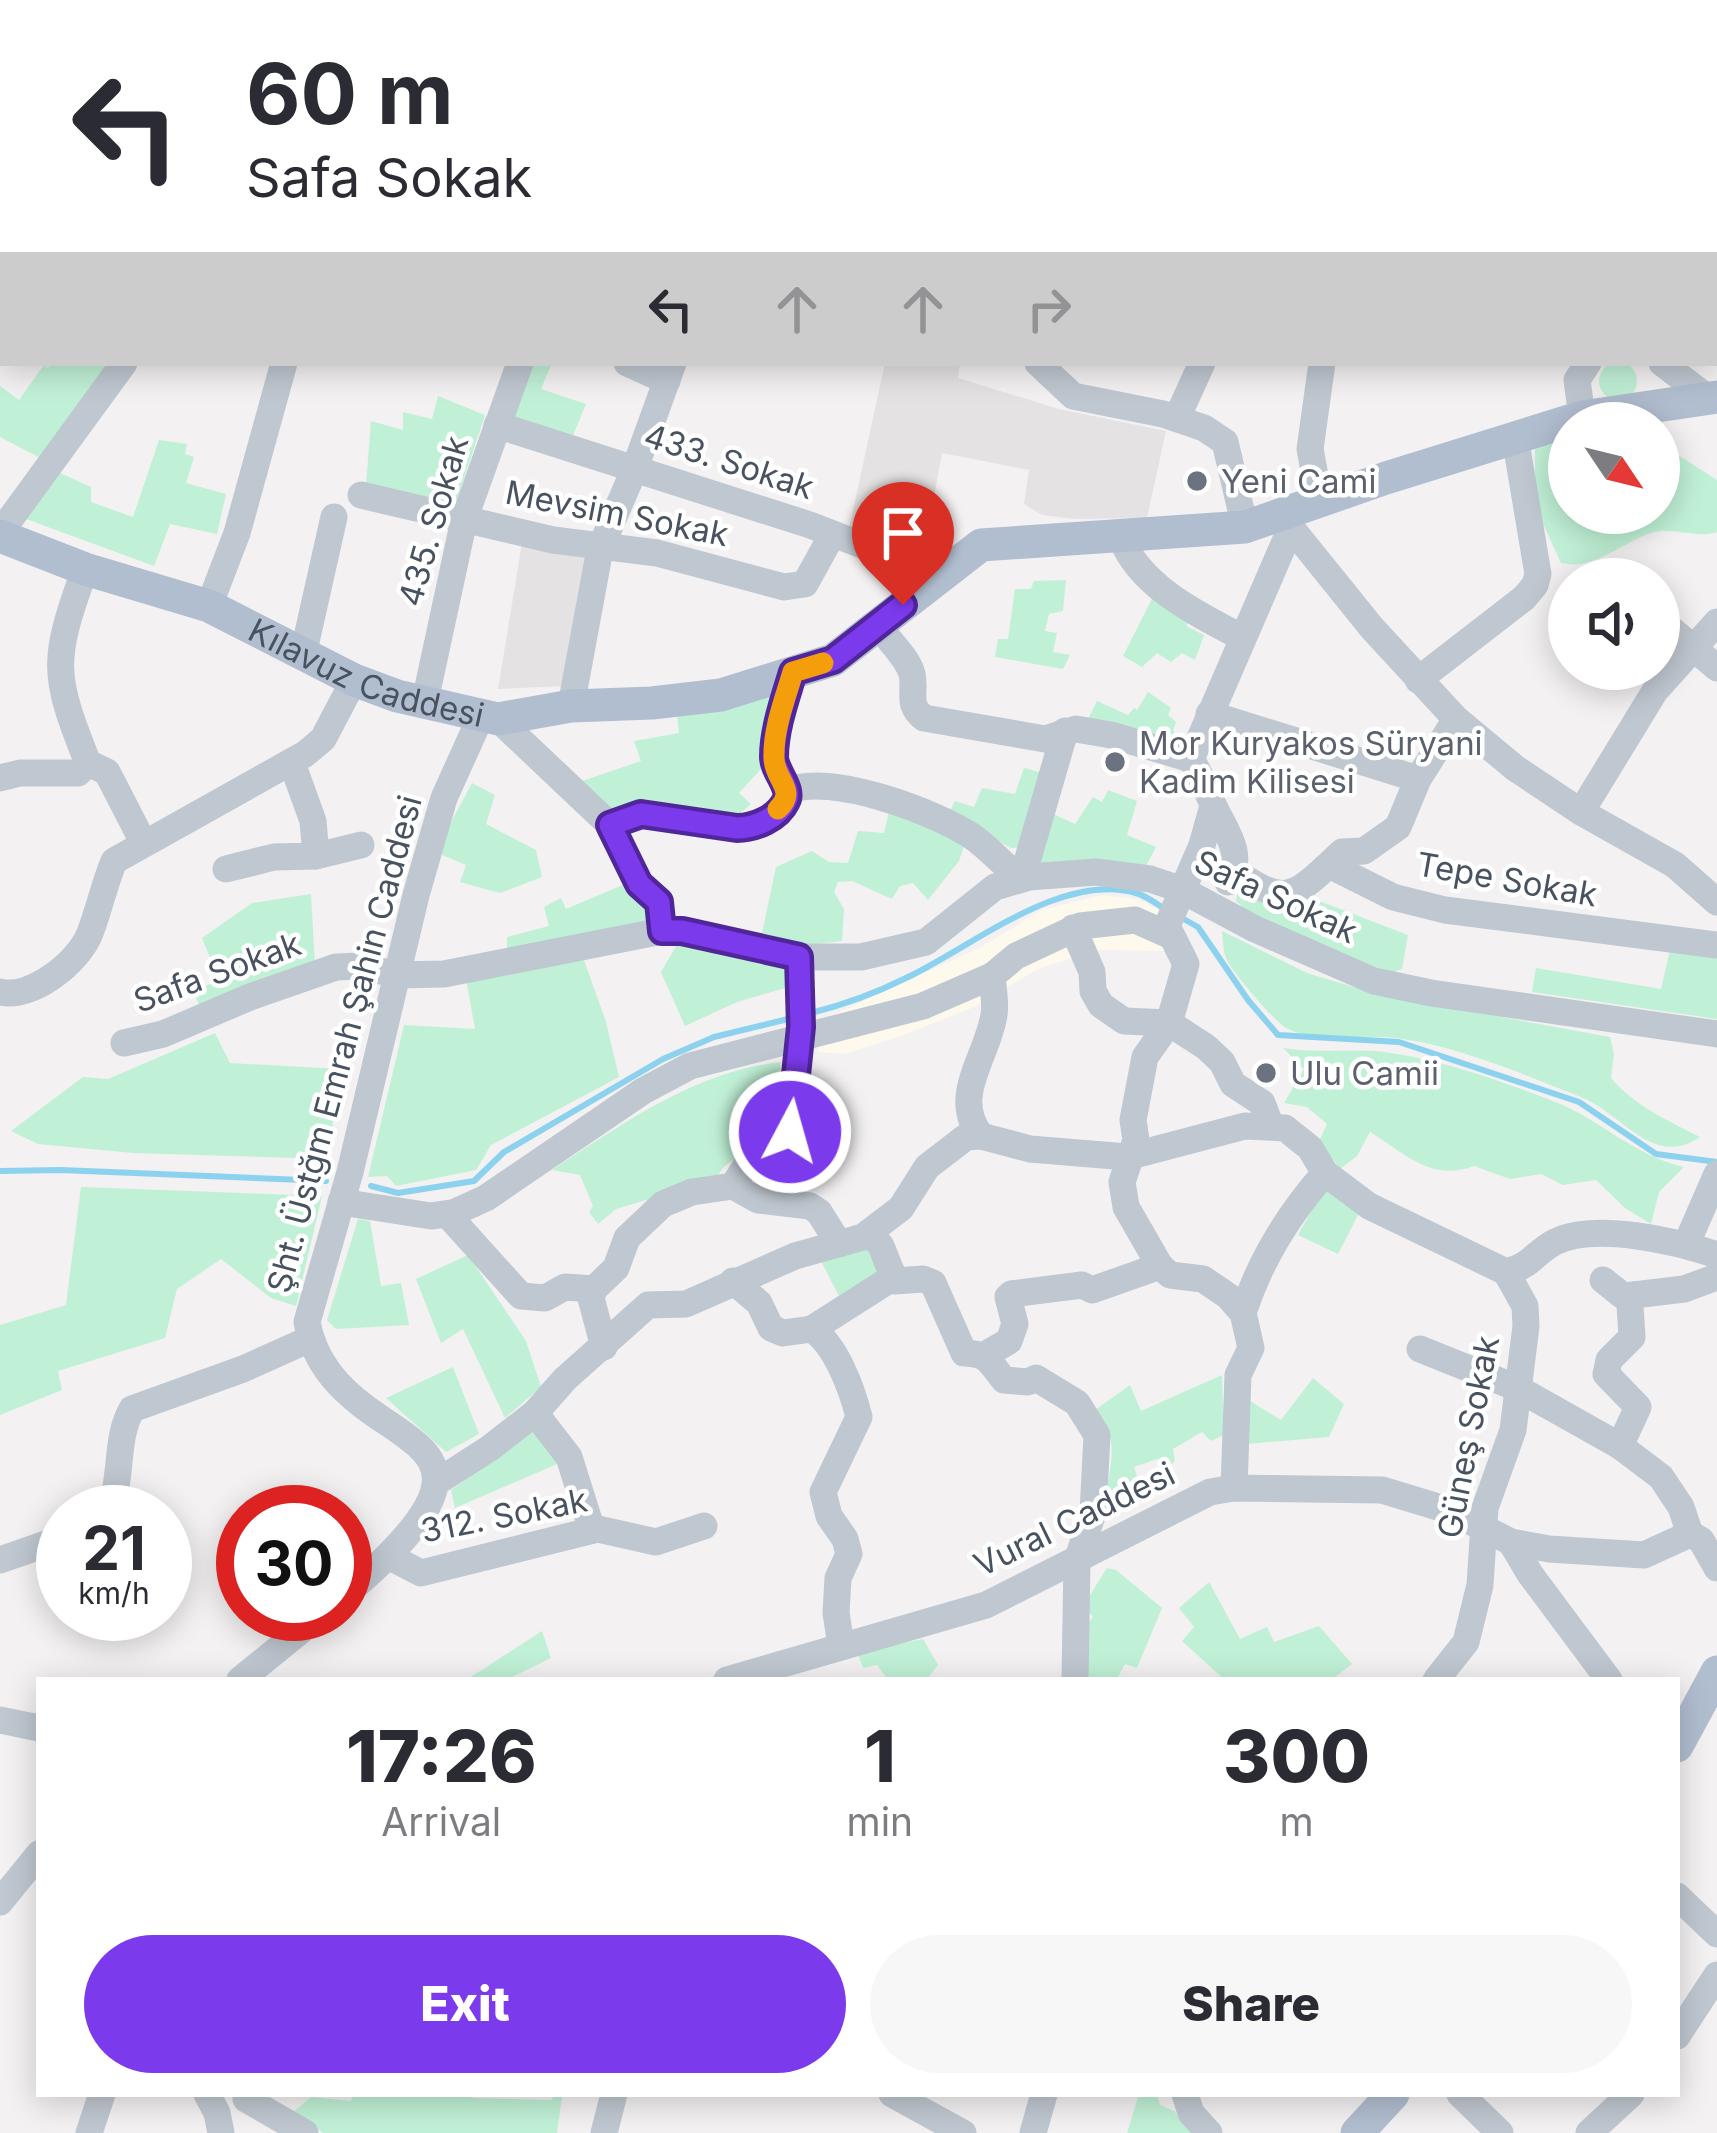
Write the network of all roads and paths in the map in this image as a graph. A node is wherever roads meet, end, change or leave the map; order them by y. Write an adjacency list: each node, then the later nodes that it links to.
1 (122, 366): 24 (street)
2 (283, 366): 30 (street)
3 (519, 366): 14 (street, 435. Sokak)
4 (1041, 366): 13 (street)
5 (1201, 366): 13 (street)
6 (1322, 366): 19 (street)
7 (1586, 366): 11 (street)
8 (1666, 366): 10 (street)
9 (670, 372): 17 (street)
10 (1712, 397): 12 (main road, Kılavuz Caddesi)
11 (1580, 402)
12 (1680, 402)
13 (1177, 418): 23 (street)
14 (497, 424): 17 (street, 433. Sokak); 21 (street, 435. Sokak)
15 (1548, 427): 16 (main road, Kılavuz Caddesi)
16 (1515, 437): 19 (main road, Kılavuz Caddesi); 40 (street)
17 (635, 468): 25 (street, 433. Sokak); 27 (street)
18 (361, 495): 21 (street, Mevsim Sokak)
19 (1320, 503): 22 (main road, Kılavuz Caddesi)
20 (334, 517): 36 (street)
21 (464, 520): 27 (street, Mevsim Sokak); 41 (street, 435. Sokak)
22 (1285, 522): 23 (main road, Kılavuz Caddesi); 33 (street); 40 (street)
23 (1245, 527): 26 (main road, Kılavuz Caddesi)
24 (0, 535): 28 (main road, Kılavuz Caddesi)
25 (832, 535): 27 (street, Mevsim Sokak); 29 (street, 433. Sokak)
26 (1120, 537): 29 (main road, Kılavuz Caddesi); 33 (street)
27 (600, 549): 42 (street)
28 (85, 569): 30 (main road, Kılavuz Caddesi); 48 (street)
29 (928, 585): 32 (main road, Kılavuz Caddesi)
30 (209, 606): 36 (main road, Kılavuz Caddesi)
31 (1717, 622): 35 (street)
32 (878, 626): 38 (main road, Kılavuz Caddesi); 46 (street)
33 (1241, 637): 43 (street)
34 (1680, 638): 35 (street)
35 (1690, 647): 37 (street); 54 (street)
36 (303, 655): 39 (main road, Kılavuz Caddesi)
37 (1717, 668)
38 (793, 672): 42 (main road, Kılavuz Caddesi); 52 (street)
39 (354, 680): 41 (main road, Kılavuz Caddesi); 49 (street)
40 (1418, 680): 45 (street)
41 (424, 701): 44 (main road, Kılavuz Caddesi)
42 (571, 706): 44 (main road, Kılavuz Caddesi)
43 (1209, 714): 47 (street); 51 (street)
44 (490, 718): 55 (street); 70 (street, Şht. Üstğm Emrah Şahin Caddesi)
45 (1456, 719): 51 (street); 54 (street)
46 (1065, 731): 47 (street); 62 (street)
47 (1191, 759): 53 (street)
48 (88, 763): 50 (street); 56 (street)
49 (292, 763): 56 (street); 58 (street)
50 (0, 778)
51 (1418, 779): 59 (street)
52 (788, 791): 55 (street); 62 (street)
53 (1214, 806): 61 (street); 65 (street)
54 (1581, 812): 63 (street)
55 (610, 825): 67 (street)
56 (143, 842): 72 (street)
57 (361, 845): 58 (street)
58 (316, 856): 60 (street)
59 (1326, 867): 61 (street); 68 (street, Tepe Sokak)
60 (226, 869)
61 (1234, 871): 64 (street)
62 (1022, 879): 65 (street, Safa Sokak); 69 (street, Safa Sokak)
63 (1714, 893)
64 (1214, 906): 65 (street, Safa Sokak); 75 (street, Safa Sokak)
65 (1173, 913): 66 (street); 74 (street)
66 (1073, 928): 71 (street); 74 (street)
67 (662, 931): 69 (street, Safa Sokak); 70 (street, Safa Sokak)
68 (1717, 945)
69 (799, 957): 73 (street)
70 (397, 975): 76 (street, Safa Sokak); 83 (street, Şht. Üstğm Emrah Şahin Caddesi)
71 (992, 976): 73 (street); 78 (street)
72 (0, 992)
73 (800, 1022): 82 (street); 84 (street)
74 (1168, 1023): 77 (street); 79 (street)
75 (1717, 1034)
76 (124, 1043)
77 (1270, 1124): 79 (street); 80 (street)
78 (982, 1136): 79 (street); 85 (street)
79 (1127, 1157): 89 (street)
80 (1325, 1173): 90 (street); 97 (street)
81 (1717, 1175): 87 (street)
82 (733, 1186): 86 (street); 95 (street)
83 (341, 1202): 84 (street); 99 (street, Şht. Üstğm Emrah Şahin Caddesi)
84 (447, 1214): 95 (street)
85 (870, 1232): 86 (street); 92 (street)
86 (839, 1244): 94 (street)
87 (1687, 1245): 88 (street); 90 (street)
88 (1717, 1255)
89 (1160, 1266): 97 (street); 102 (street)
90 (1507, 1272): 103 (street, Güneş Sokak)
91 (1717, 1277): 96 (street)
92 (892, 1278): 98 (street); 102 (street)
93 (1603, 1280): 96 (street)
94 (733, 1281): 98 (street); 100 (street)
95 (593, 1289): 100 (street)
96 (1634, 1295): 105 (street)
97 (1243, 1313): 108 (street)
98 (812, 1329): 121 (street)
99 (310, 1340): 106 (street, Şht. Üstğm Emrah Şahin Caddesi); 107 (street)
100 (604, 1347): 104 (street)
101 (1420, 1349): 103 (street)
102 (983, 1356): 117 (street)
103 (1517, 1388): 105 (street); 110 (street, Güneş Sokak)
104 (535, 1413): 106 (street); 111 (street)
105 (1620, 1446): 112 (street)
106 (437, 1482): 115 (street)
107 (116, 1485)
108 (1234, 1488): 110 (street, Vural Caddesi); 117 (street, Vural Caddesi)
109 (704, 1526): 111 (street, 312. Sokak)
110 (1481, 1527): 113 (street, Vural Caddesi); 127 (street, Güneş Sokak)
111 (592, 1530): 115 (street, 312. Sokak)
112 (1690, 1534): 113 (street, Vural Caddesi); 118 (street)
113 (1511, 1542): 128 (street)
114 (36, 1547): 116 (street)
115 (390, 1557): 119 (street)
116 (0, 1560)
117 (1077, 1561): 121 (street, Vural Caddesi); 126 (street)
118 (1717, 1568)
119 (372, 1572)
120 (288, 1641): 124 (street)
121 (841, 1645): 122 (street, Vural Caddesi)
122 (794, 1671): 125 (street, Vural Caddesi)
123 (1717, 1672): 131 (main road)
124 (244, 1677)
125 (749, 1677)
126 (1075, 1677)
127 (1438, 1677)
128 (1607, 1677)
129 (0, 1720): 130 (street)
130 (36, 1727)
131 (1680, 1740)
132 (36, 1858): 134 (street)
133 (1680, 1899): 135 (street)
134 (0, 1902)
135 (1717, 1934)
136 (1717, 1975): 137 (street)
137 (1680, 2031)
138 (101, 2097): 149 (street)
139 (249, 2097): 147 (street); 150 (street)
140 (613, 2097): 151 (street)
141 (898, 2097): 148 (street)
142 (1043, 2097): 153 (street)
143 (1186, 2097): 154 (street)
144 (1390, 2097): 155 (main road)
145 (1463, 2097): 156 (street)
146 (1628, 2097): 157 (street)
147 (215, 2113)
148 (935, 2115): 152 (street)
149 (89, 2133)
150 (305, 2133)
151 (604, 2133)
152 (963, 2133)
153 (1033, 2133)
154 (1209, 2133)
155 (1357, 2133)
156 (1500, 2133)
157 (1589, 2133)

